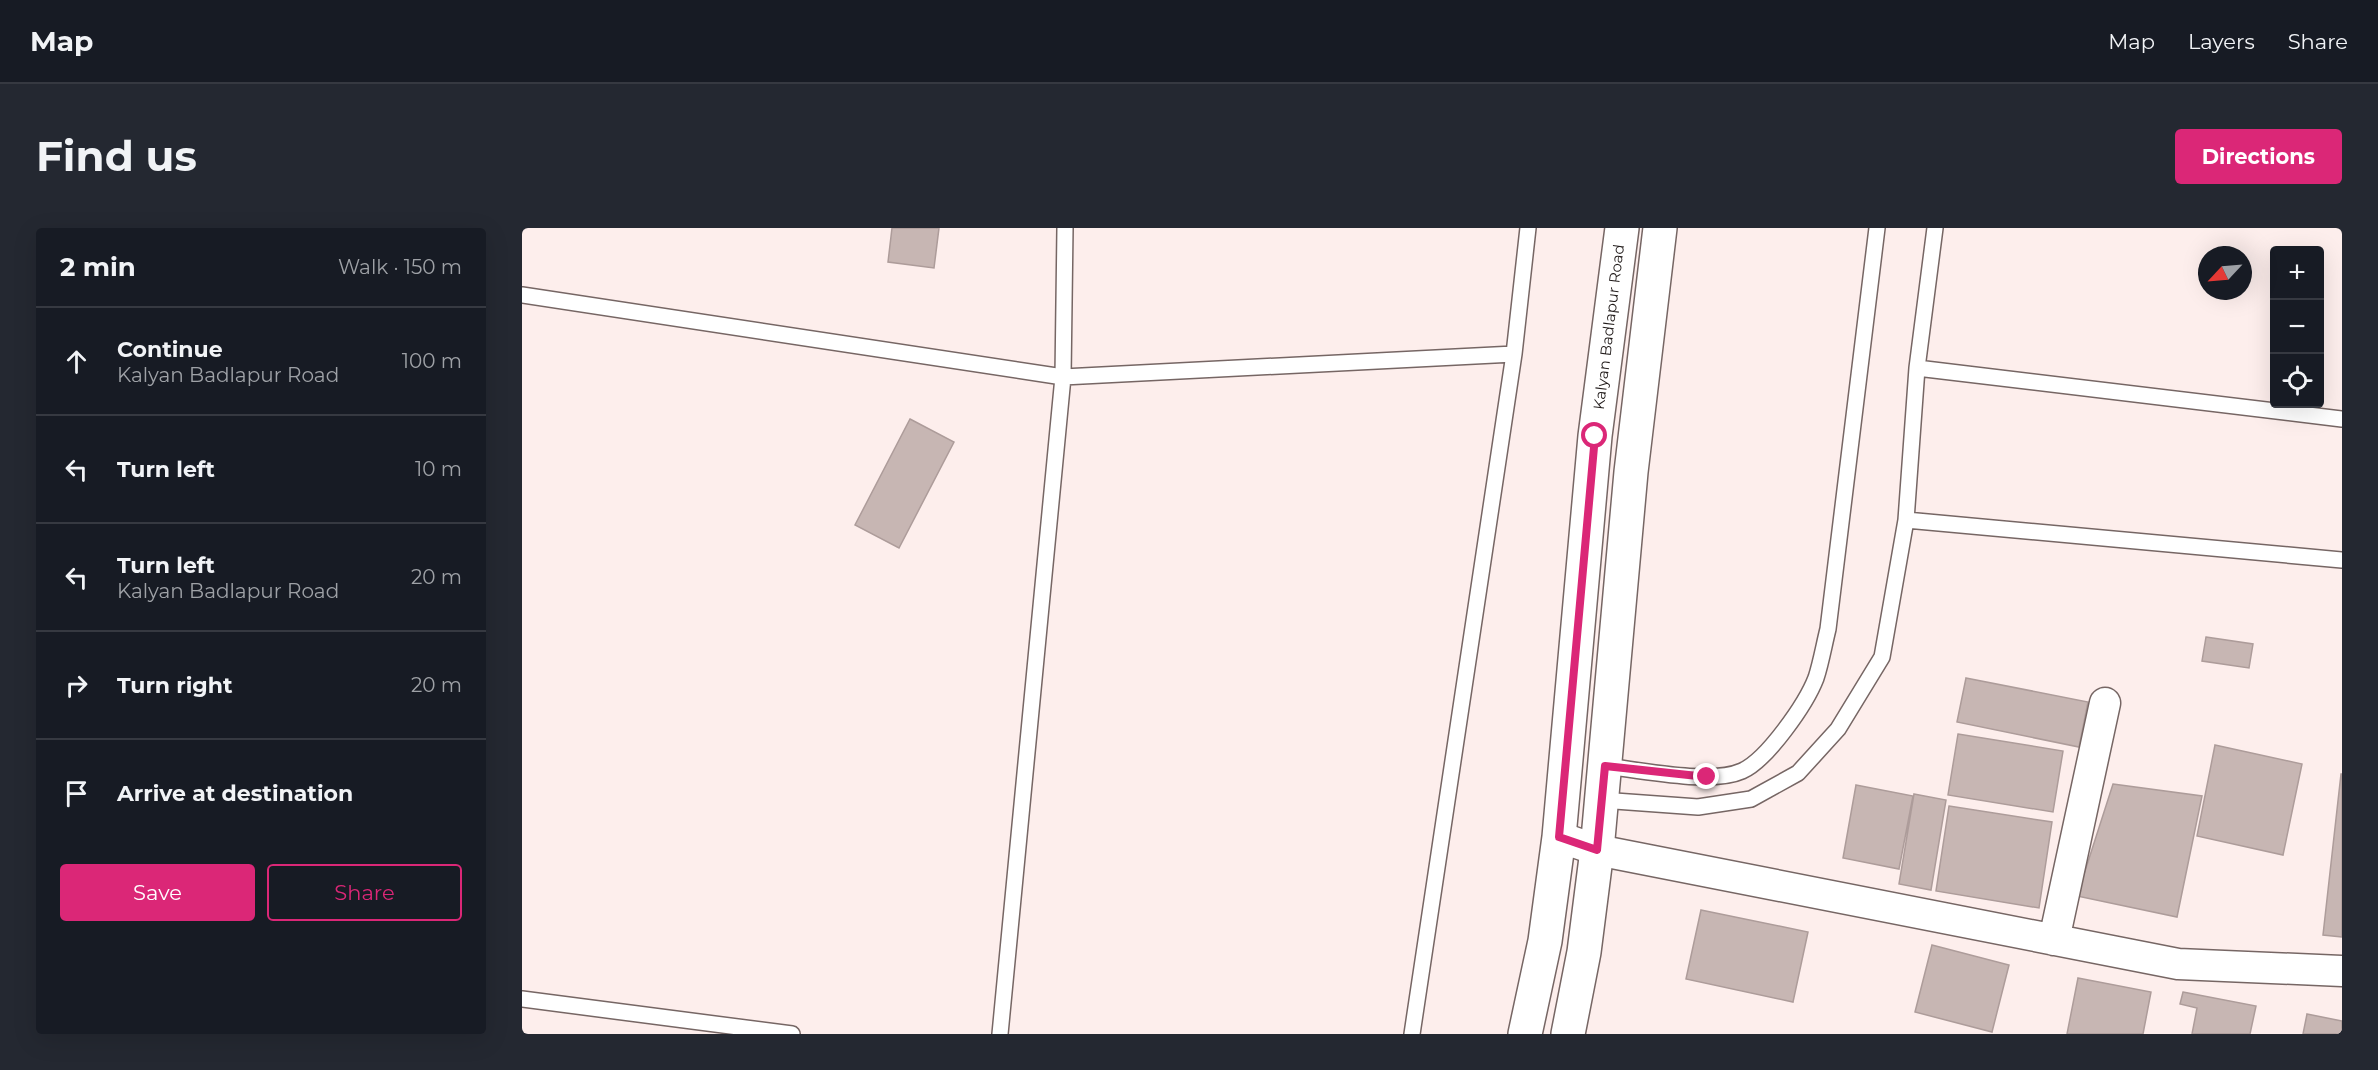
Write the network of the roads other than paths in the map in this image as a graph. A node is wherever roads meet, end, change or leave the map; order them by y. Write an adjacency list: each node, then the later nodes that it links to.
1 (1065, 228): 10 (lane)
2 (1528, 228): 8 (lane)
3 (1622, 228): 17 (main road, Kalyan Badlapur Road)
4 (1660, 228): 15 (main road)
5 (1877, 228): 15 (lane)
6 (1935, 228): 9 (lane)
7 (522, 295): 10 (lane)
8 (1514, 354): 10 (lane); 24 (lane)
9 (1917, 368): 11 (lane); 12 (lane)
10 (1064, 377): 23 (lane)
11 (2342, 419)
12 (1906, 520): 13 (lane); 16 (lane)
13 (2342, 561)
14 (2104, 703): 19 (street)
15 (1605, 766): 16 (main road)
16 (1601, 800): 18 (main road)
17 (1559, 837): 18 (street); 25 (main road, Kalyan Badlapur Road)
18 (1597, 850): 19 (street); 26 (main road)
19 (2054, 939): 20 (street)
20 (2342, 971)
21 (522, 999): 22 (lane)
22 (792, 1034)
23 (1000, 1034)
24 (1412, 1034)
25 (1526, 1034)
26 (1568, 1034)

